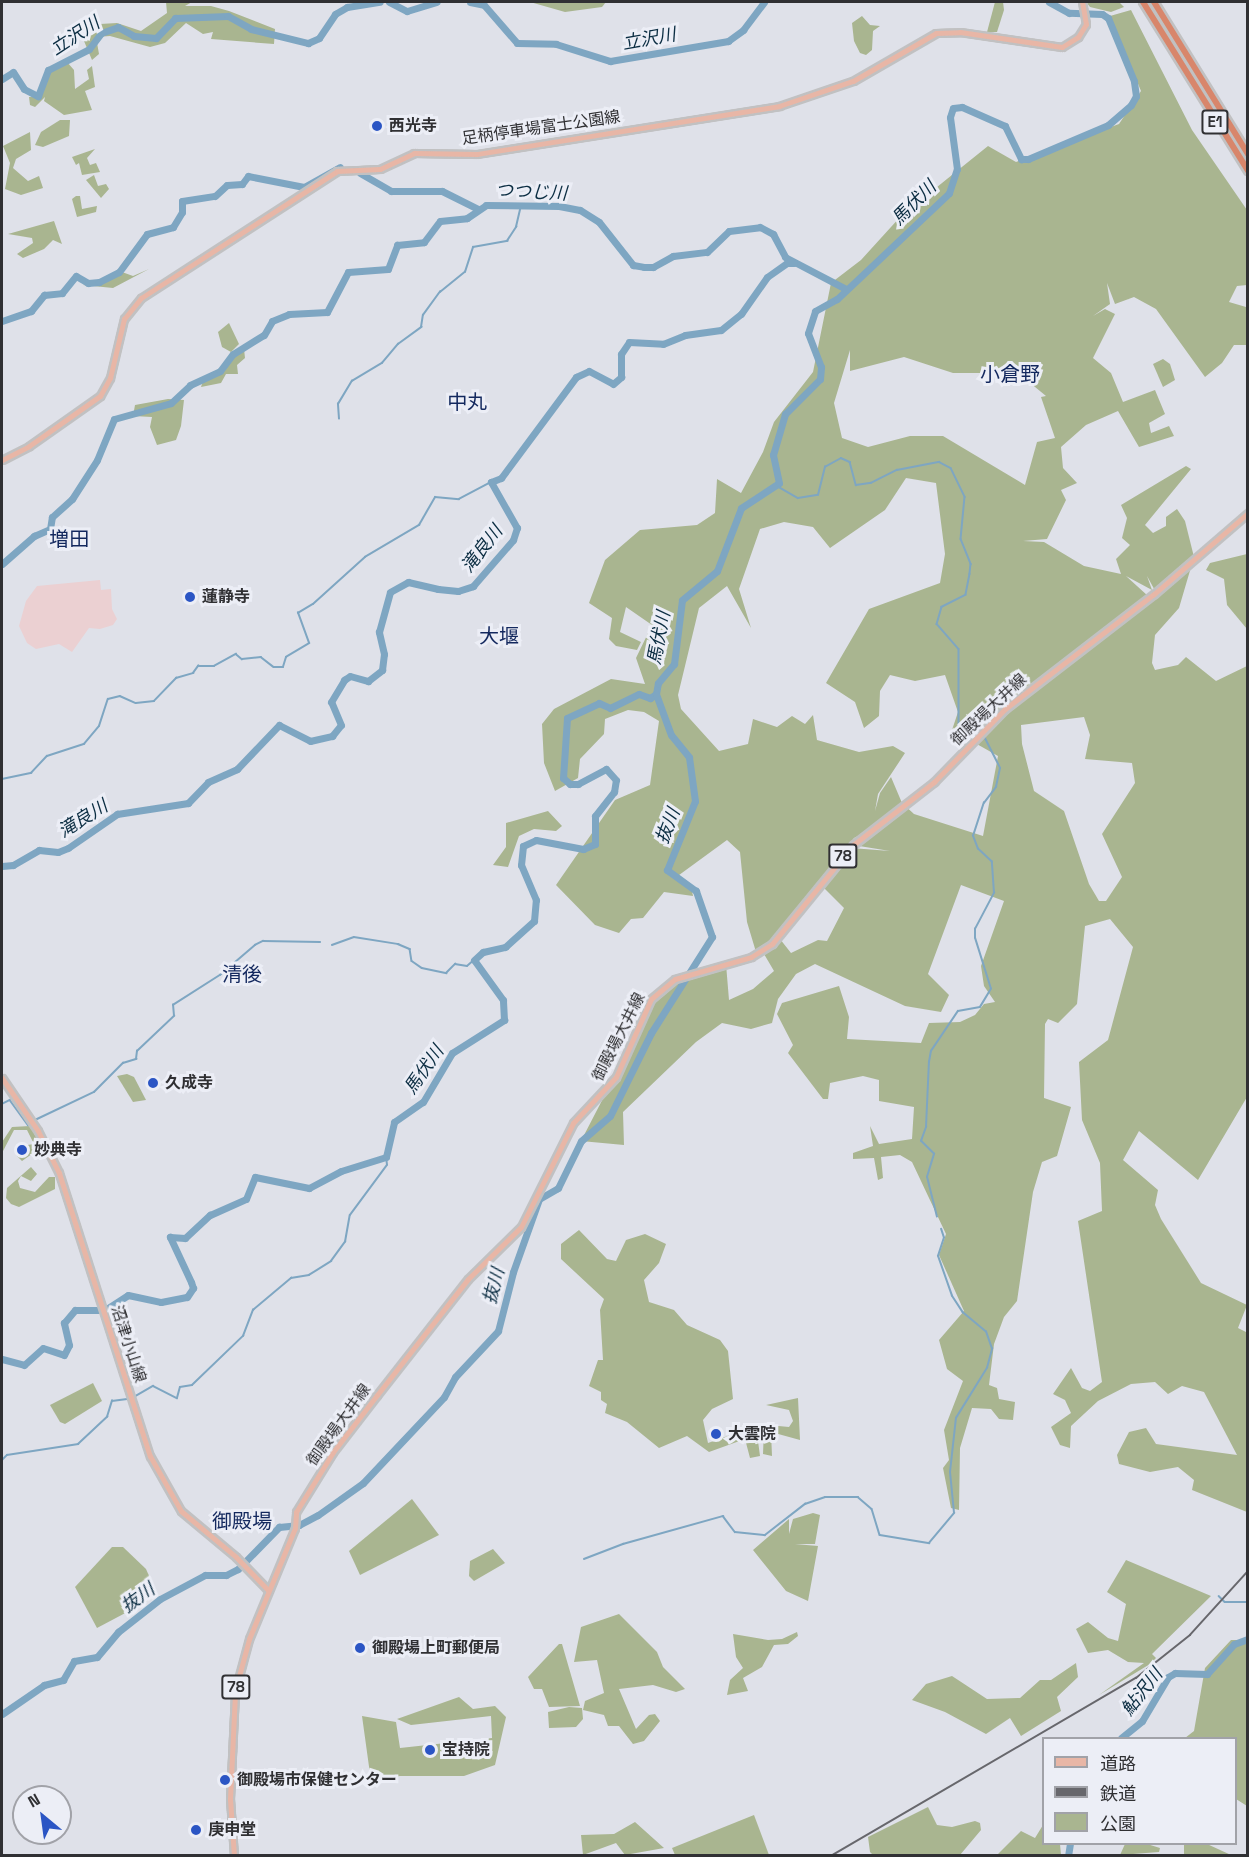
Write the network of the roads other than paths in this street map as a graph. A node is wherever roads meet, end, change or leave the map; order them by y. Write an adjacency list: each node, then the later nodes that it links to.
1 (1143, 2): 5 (highway, E1)
2 (1154, 2): 4 (highway, E1)
3 (1083, 4): 6 (main road, 足柄停車場富士公園線)
4 (1248, 154)
5 (1248, 171)
6 (2, 460)
7 (1248, 513): 9 (main road, 御殿場大井線 / 78)
8 (2, 1078): 9 (main road, 沼津小山線)
9 (268, 1590): 10 (main road, 御殿場大井線 / 78)
10 (234, 1856)

